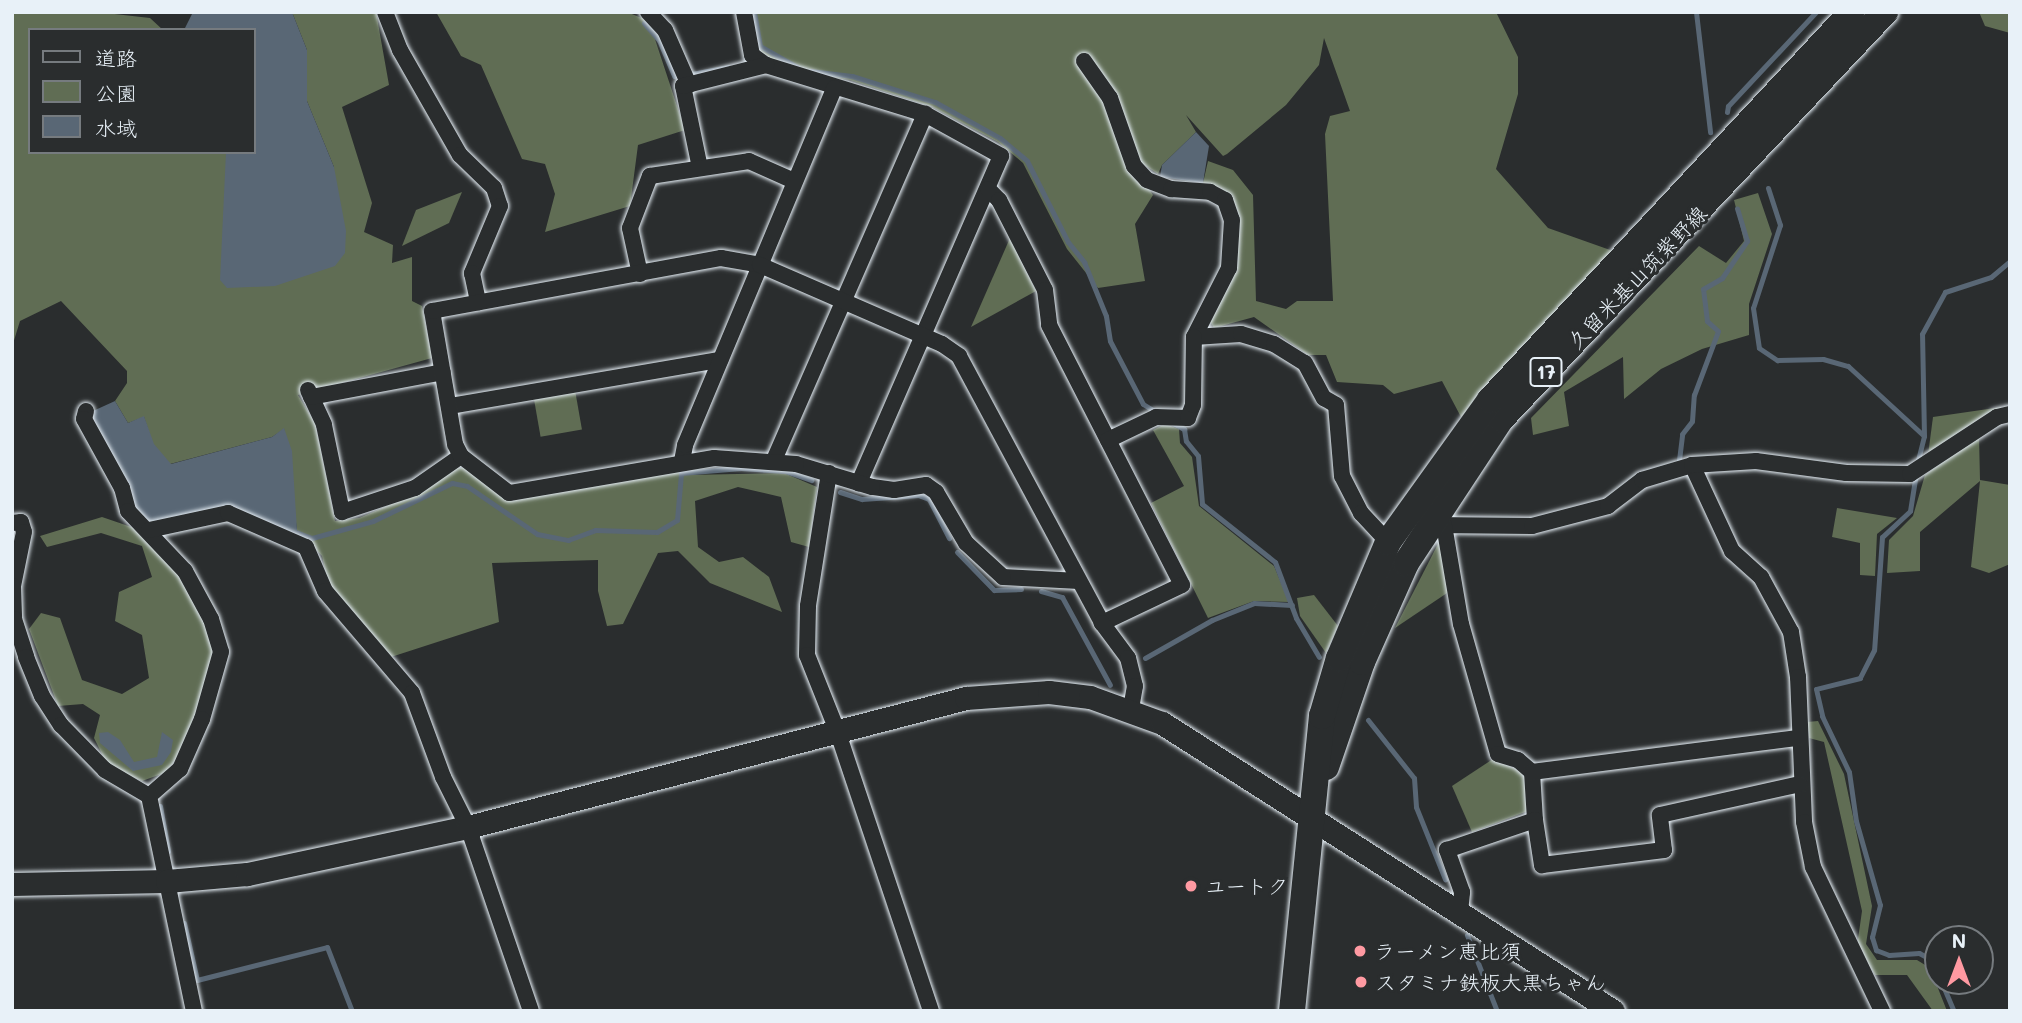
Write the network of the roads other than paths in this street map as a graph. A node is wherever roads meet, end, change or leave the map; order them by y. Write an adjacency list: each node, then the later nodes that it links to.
1 (385, 12): 17 (street)
2 (648, 12): 8 (street)
3 (744, 12): 7 (street)
4 (1852, 12): 35 (main road, 久留米基山筑紫野線 / 17)
5 (1885, 12): 33 (main road, 久留米基山筑紫野線 / 17)
6 (1084, 61): 19 (street)
7 (766, 65): 8 (street); 9 (street)
8 (689, 85): 11 (street)
9 (834, 88): 10 (street); 12 (street)
10 (925, 114): 13 (street); 16 (street)
11 (700, 168): 12 (street); 15 (street)
12 (794, 181): 14 (street)
13 (988, 189): 18 (street); 25 (street)
14 (760, 265): 15 (street); 16 (street); 20 (street)
15 (640, 274): 17 (street)
16 (842, 299): 18 (street); 27 (street)
17 (478, 302): 21 (street)
18 (926, 337): 31 (street); 36 (street)
19 (1194, 337): 25 (street); 35 (street)
20 (720, 360): 22 (street); 28 (street)
21 (443, 372): 22 (street); 26 (street)
22 (450, 406): 26 (street)
23 (86, 411): 34 (street)
24 (2010, 414): 29 (street)
25 (1108, 440): 37 (street)
26 (461, 456): 28 (street)
27 (774, 460): 28 (street); 30 (street)
28 (682, 461)
29 (1692, 465): 33 (street); 40 (street)
30 (829, 473): 31 (street); 39 (street)
31 (859, 483): 36 (street)
32 (12, 523): 43 (street)
33 (1438, 525): 41 (street); 44 (main road, 久留米基山筑紫野線 / 17)
34 (149, 530): 43 (street); 46 (street)
35 (1388, 542): 44 (main road, 久留米基山筑紫野線 / 17)
36 (1079, 582): 37 (street)
37 (1102, 623): 38 (street)
38 (1131, 709): 39 (street); 44 (street)
39 (838, 733): 46 (street); 52 (street)
40 (1798, 738): 41 (street); 42 (street)
41 (1532, 772): 45 (street)
42 (1800, 784): 45 (street); 55 (street)
43 (149, 796): 47 (street)
44 (1313, 803): 49 (street); 53 (main road, 久留米基山筑紫野線 / 17)
45 (1535, 820): 49 (street)
46 (468, 827): 47 (street); 51 (street)
47 (167, 881): 48 (street); 50 (street)
48 (12, 884)
49 (1460, 912): 54 (street)
50 (194, 1011)
51 (531, 1011)
52 (931, 1011)
53 (1292, 1011)
54 (1613, 1011)
55 (1882, 1011)

